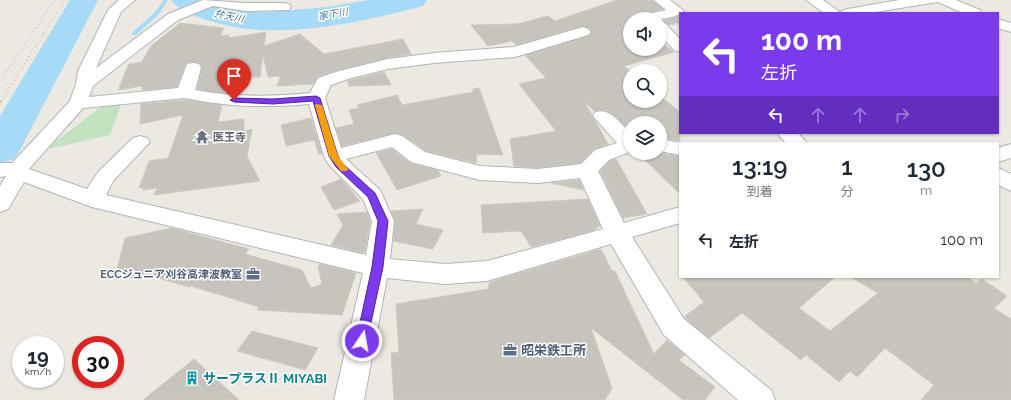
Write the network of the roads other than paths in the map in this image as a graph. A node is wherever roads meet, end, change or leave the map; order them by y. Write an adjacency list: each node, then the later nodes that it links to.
1 (128, 0): 18 (street)
2 (661, 0): 11 (street)
3 (813, 0): 8 (street)
4 (933, 0): 9 (street)
5 (944, 0): 10 (street)
6 (211, 1): 7 (street); 18 (street)
7 (284, 7)
8 (832, 12)
9 (853, 12)
10 (973, 12)
11 (667, 14)
12 (999, 23): 13 (street)
13 (1011, 28)
14 (583, 32): 20 (street)
15 (667, 34): 16 (street)
16 (679, 46)
17 (193, 68): 19 (street)
18 (85, 84): 21 (street)
19 (185, 93): 20 (street); 21 (street)
20 (316, 98): 31 (street)
21 (78, 103): 34 (street)
22 (602, 116): 24 (street)
23 (788, 134): 26 (street)
24 (623, 137)
25 (140, 142): 37 (street)
26 (796, 142)
27 (667, 145): 29 (street)
28 (623, 147): 33 (street)
29 (679, 148)
30 (1011, 150): 32 (street)
31 (334, 156): 33 (street); 41 (street)
32 (999, 156)
33 (587, 170): 40 (street)
34 (12, 171): 37 (street); 38 (street)
35 (999, 176): 36 (street)
36 (1011, 184)
37 (92, 199): 41 (street)
38 (0, 204)
39 (679, 215): 40 (street)
40 (617, 232): 41 (street); 43 (street)
41 (377, 267): 42 (street)
42 (349, 400)
43 (760, 400)

